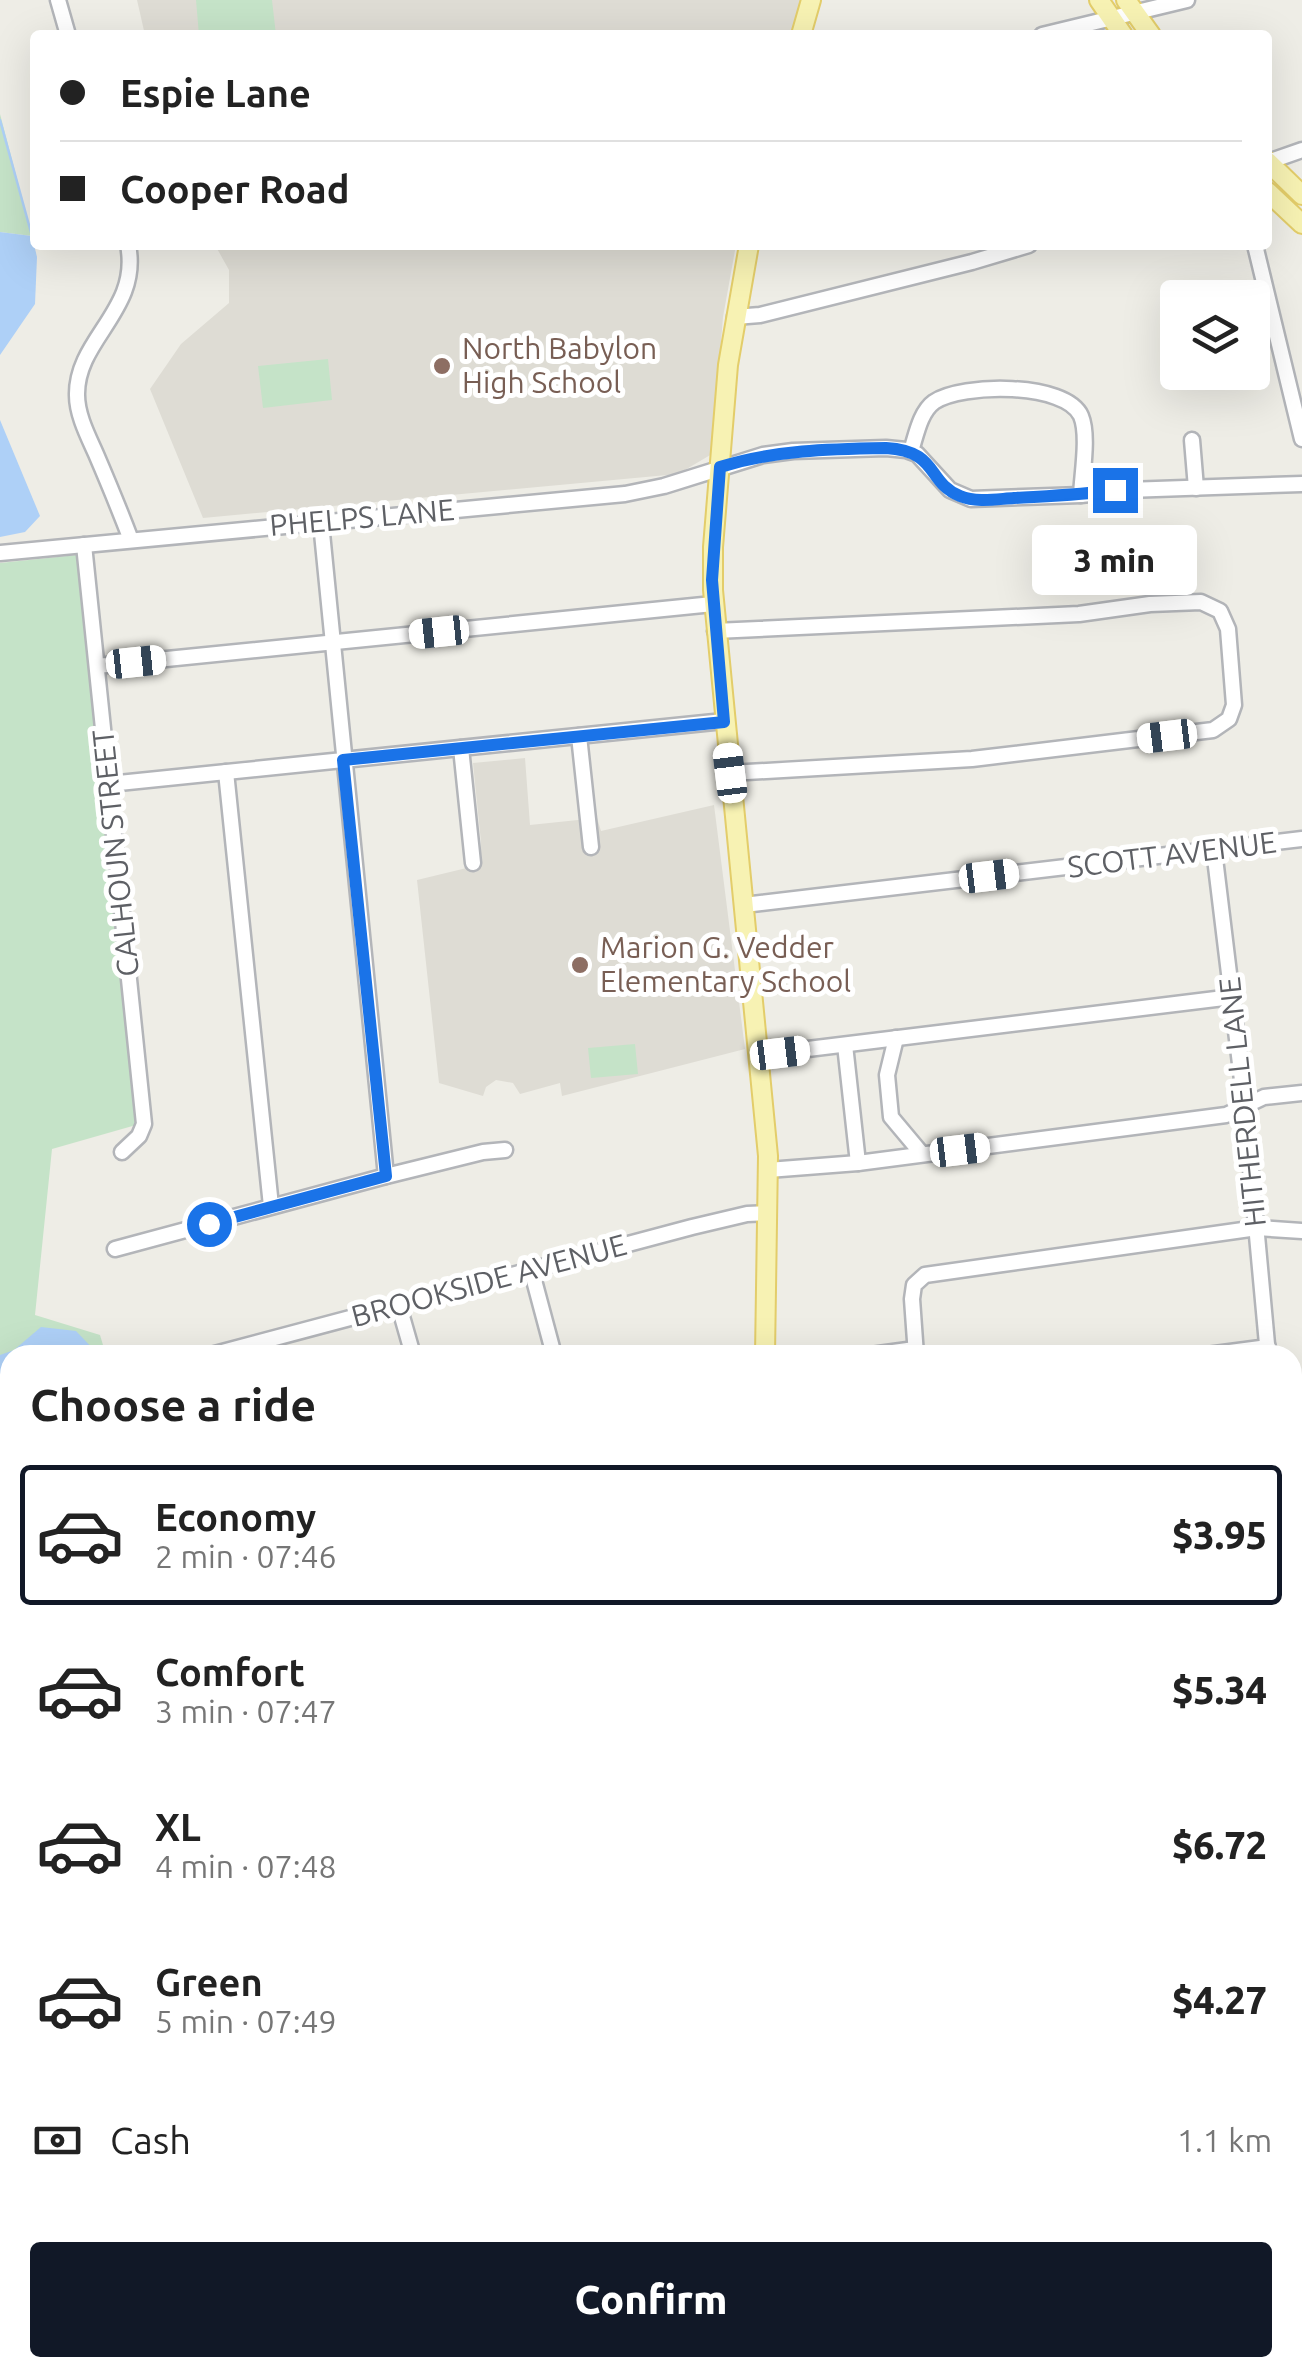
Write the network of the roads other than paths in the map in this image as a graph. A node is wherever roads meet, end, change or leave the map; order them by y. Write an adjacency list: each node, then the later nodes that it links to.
1 (58, 0): 7 (street)
2 (812, 0): 8 (main road)
3 (1098, 0): 6 (main road)
4 (1188, 0): 5 (street)
5 (1130, 6): 6 (street); 11 (main road)
6 (1111, 18): 9 (street); 10 (main road)
7 (67, 30)
8 (803, 30)
9 (1062, 30)
10 (1119, 30)
11 (1147, 30)
12 (1302, 150): 13 (street)
13 (1272, 161)
14 (1272, 166): 15 (main road)
15 (1302, 195)
16 (1272, 196): 17 (main road)
17 (1302, 224)
18 (128, 250): 31 (street)
19 (748, 250): 22 (main road)
20 (1011, 250): 22 (street)
21 (1256, 250): 23 (street)
22 (735, 317): 26 (main road)
23 (1302, 438)
24 (1192, 440): 28 (street)
25 (911, 451): 26 (street, PHELPS LANE); 29 (street); 29 (street)
26 (720, 467): 30 (street, PHELPS LANE); 34 (main road)
27 (1302, 484): 28 (street)
28 (1196, 488): 29 (street)
29 (1081, 495)
30 (321, 522): 31 (street, PHELPS LANE); 36 (street)
31 (132, 540): 32 (street, PHELPS LANE)
32 (84, 545): 33 (street, PHELPS LANE); 37 (street, CALHOUN STREET)
33 (0, 553)
34 (713, 604): 35 (main road); 36 (street)
35 (715, 631): 38 (main road); 43 (street)
36 (332, 642): 37 (street); 41 (street)
37 (97, 666): 44 (street, CALHOUN STREET)
38 (724, 722): 39 (street); 43 (main road)
39 (578, 736): 40 (street); 46 (street)
40 (461, 748): 41 (street); 48 (street)
41 (343, 760): 42 (street); 61 (street)
42 (226, 772): 44 (street); 62 (street)
43 (730, 773): 49 (main road)
44 (109, 784): 57 (street, CALHOUN STREET)
45 (1302, 840): 47 (street, SCOTT AVENUE)
46 (591, 847)
47 (1214, 850): 49 (street, SCOTT AVENUE); 50 (street, HITHERDELL LANE)
48 (473, 863)
49 (744, 906): 53 (main road)
50 (1232, 997): 51 (street); 55 (street, HITHERDELL LANE)
51 (896, 1038): 52 (street); 58 (street)
52 (845, 1045): 53 (street); 59 (street)
53 (759, 1056): 60 (main road)
54 (1302, 1093): 55 (street)
55 (1244, 1105): 58 (street); 64 (street, HITHERDELL LANE)
56 (505, 1150): 61 (street)
57 (122, 1152)
58 (922, 1154): 59 (street)
59 (858, 1163): 60 (street)
60 (768, 1170): 63 (main road)
61 (386, 1176): 62 (street)
62 (271, 1206): 66 (street)
63 (768, 1214): 67 (street, BROOKSIDE AVENUE); 72 (main road)
64 (1257, 1228): 65 (street); 73 (street); 74 (street, HITHERDELL LANE)
65 (1302, 1231)
66 (116, 1250)
67 (531, 1269): 68 (street, BROOKSIDE AVENUE); 71 (street)
68 (399, 1306): 69 (street, BROOKSIDE AVENUE); 70 (street)
69 (281, 1345)
70 (410, 1345)
71 (551, 1345)
72 (765, 1345)
73 (915, 1345)
74 (1267, 1345)

